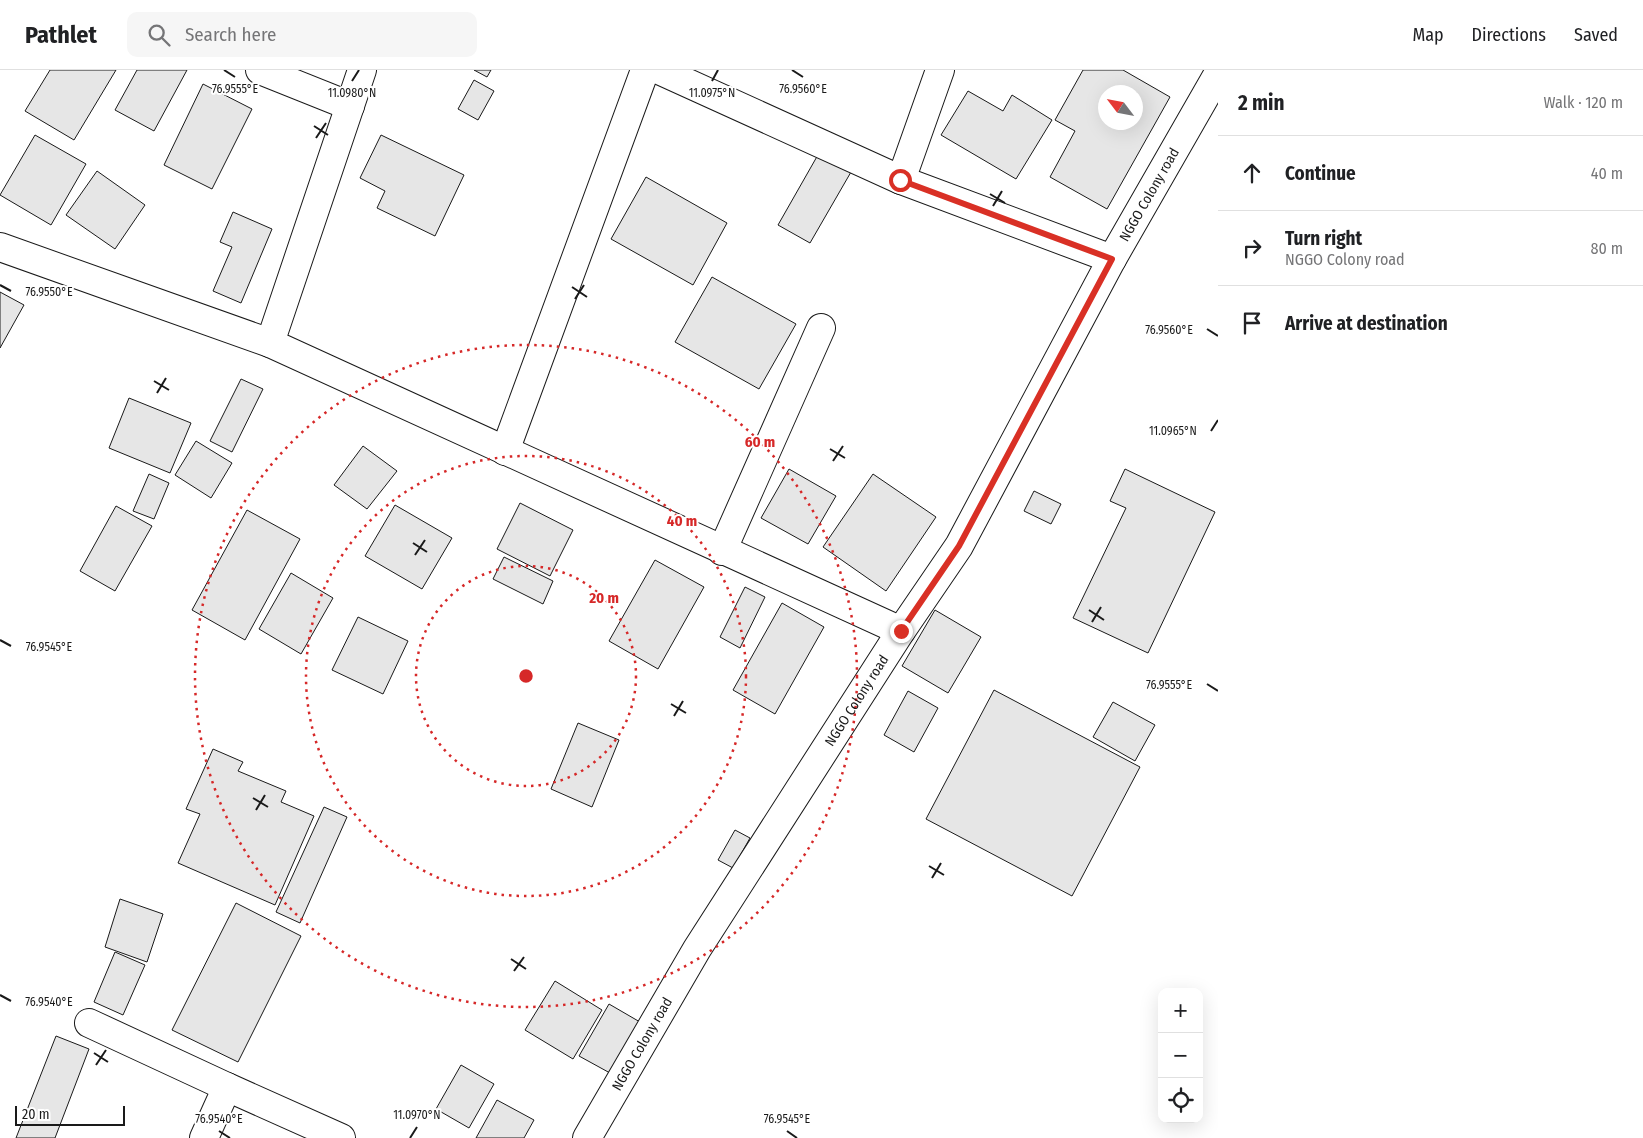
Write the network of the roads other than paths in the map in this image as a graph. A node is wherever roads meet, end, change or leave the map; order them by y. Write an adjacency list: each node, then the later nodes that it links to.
1 (260, 70): 7 (street)
2 (362, 70): 7 (street)
3 (646, 70): 13 (street)
4 (659, 70): 8 (street)
5 (940, 70): 8 (street)
6 (1218, 74): 10 (street, NGGO Colony road)
7 (350, 106): 12 (street)
8 (900, 180): 10 (street)
9 (0, 247): 12 (street)
10 (1112, 259): 15 (street, NGGO Colony road)
11 (821, 328): 14 (street)
12 (270, 343): 13 (street)
13 (504, 451): 14 (street)
14 (722, 550): 15 (street)
15 (901, 631): 20 (street, NGGO Colony road)
16 (89, 1023): 17 (street)
17 (227, 1086): 18 (street); 19 (street)
18 (204, 1138)
19 (341, 1138)
20 (587, 1138)

